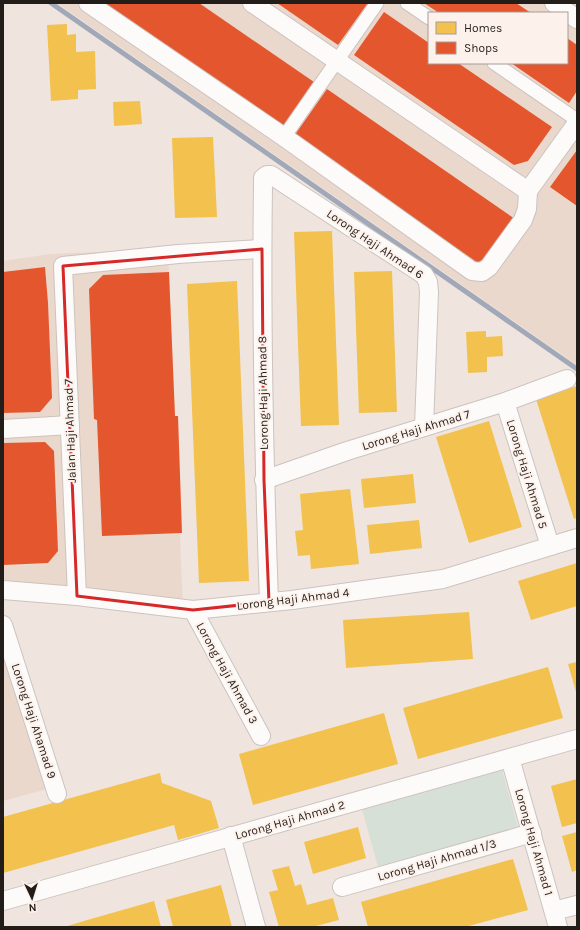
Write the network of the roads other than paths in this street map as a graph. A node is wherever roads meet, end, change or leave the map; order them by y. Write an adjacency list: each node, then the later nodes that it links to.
1 (88, 3): 13 (street)
2 (252, 3): 10 (street)
3 (377, 3): 10 (street)
4 (407, 3): 8 (street)
5 (554, 3): 6 (street)
6 (567, 12)
7 (568, 13): 9 (street)
8 (428, 17)
9 (577, 19)
10 (337, 61): 13 (street); 15 (street)
11 (495, 64): 12 (street)
12 (577, 122): 15 (street)
13 (284, 137): 15 (street)
14 (263, 184): 16 (street, Lorong Haji Ahmad 8); 20 (street, Lorong Haji Ahmad 6)
15 (528, 191)
16 (262, 249): 19 (street, Jalan Haji Ahmad 7); 22 (street, Lorong Haji Ahmad 8)
17 (567, 379): 18 (street, Lorong Haji Ahmad 7)
18 (505, 402): 20 (street, Lorong Haji Ahmad 7); 24 (street, Lorong Haji Ahmad 5)
19 (70, 425): 21 (street); 26 (street, Jalan Haji Ahmad 7)
20 (424, 427): 22 (street, Lorong Haji Ahmad 7)
21 (3, 429)
22 (264, 480): 27 (street, Lorong Haji Ahmad 8)
23 (577, 538): 24 (street, Lorong Haji Ahmad 4)
24 (550, 546): 27 (street, Lorong Haji Ahmad 4)
25 (3, 590): 26 (street, Lorong Haji Ahmad 4)
26 (77, 596): 28 (street, Lorong Haji Ahmad 4)
27 (269, 602): 28 (street, Lorong Haji Ahmad 4)
28 (193, 610): 30 (street, Lorong Haji Ahmad 3)
29 (3, 625): 33 (street, Lorong Haji Ahamad 9)
30 (261, 736)
31 (577, 739): 32 (street, Lorong Haji Ahmad 2)
32 (510, 758): 34 (street, Lorong Haji Ahmad 1); 35 (street, Lorong Haji Ahmad 2)
33 (57, 794)
34 (532, 833): 36 (street, Lorong Haji Ahmad 1/3); 39 (street, Lorong Haji Ahmad 1)
35 (231, 836): 37 (street, Lorong Haji Ahmad 2); 40 (street)
36 (342, 887)
37 (3, 901)
38 (577, 905): 39 (street)
39 (556, 919)
40 (256, 927)

